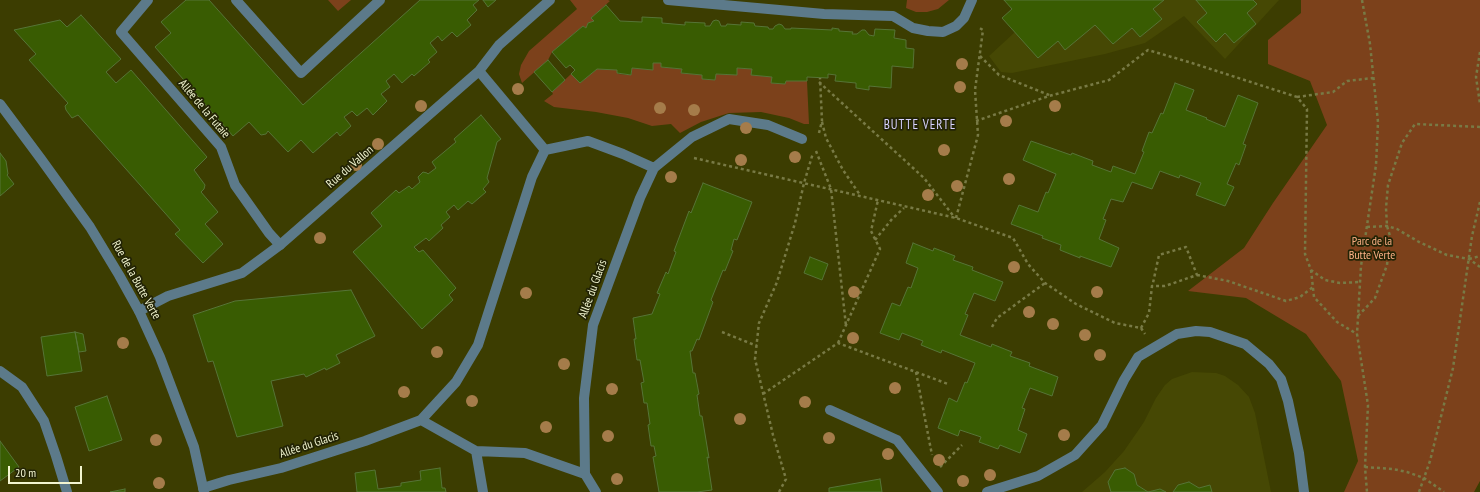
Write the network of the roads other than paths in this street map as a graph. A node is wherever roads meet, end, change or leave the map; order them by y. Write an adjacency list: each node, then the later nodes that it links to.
1 (148, 0): 12 (street, Allée de la Futaie)
2 (236, 0): 3 (street)
3 (380, 0)
4 (550, 0): 7 (street, Rue du Vallon)
5 (668, 0): 6 (street)
6 (972, 0)
7 (479, 71): 10 (street); 12 (street, Rue du Vallon)
8 (0, 104): 13 (street, Rue de la Butte Verte)
9 (802, 139): 11 (street, Allée du Glacis)
10 (545, 150): 11 (street); 16 (street, Allée du Glacis)
11 (654, 168): 18 (street, Allée du Glacis)
12 (280, 245): 13 (street, Rue du Vallon)
13 (139, 311): 19 (street, Rue de la Butte Verte)
14 (0, 371): 20 (street)
15 (830, 410): 23 (street)
16 (421, 420): 17 (street); 19 (street, Allée du Glacis)
17 (476, 451): 18 (street); 21 (street)
18 (586, 474): 22 (street, Allée du Glacis)
19 (203, 490)
20 (67, 492)
21 (483, 492)
22 (596, 492)
23 (938, 492)
24 (987, 492): 25 (street)
25 (1304, 492)

